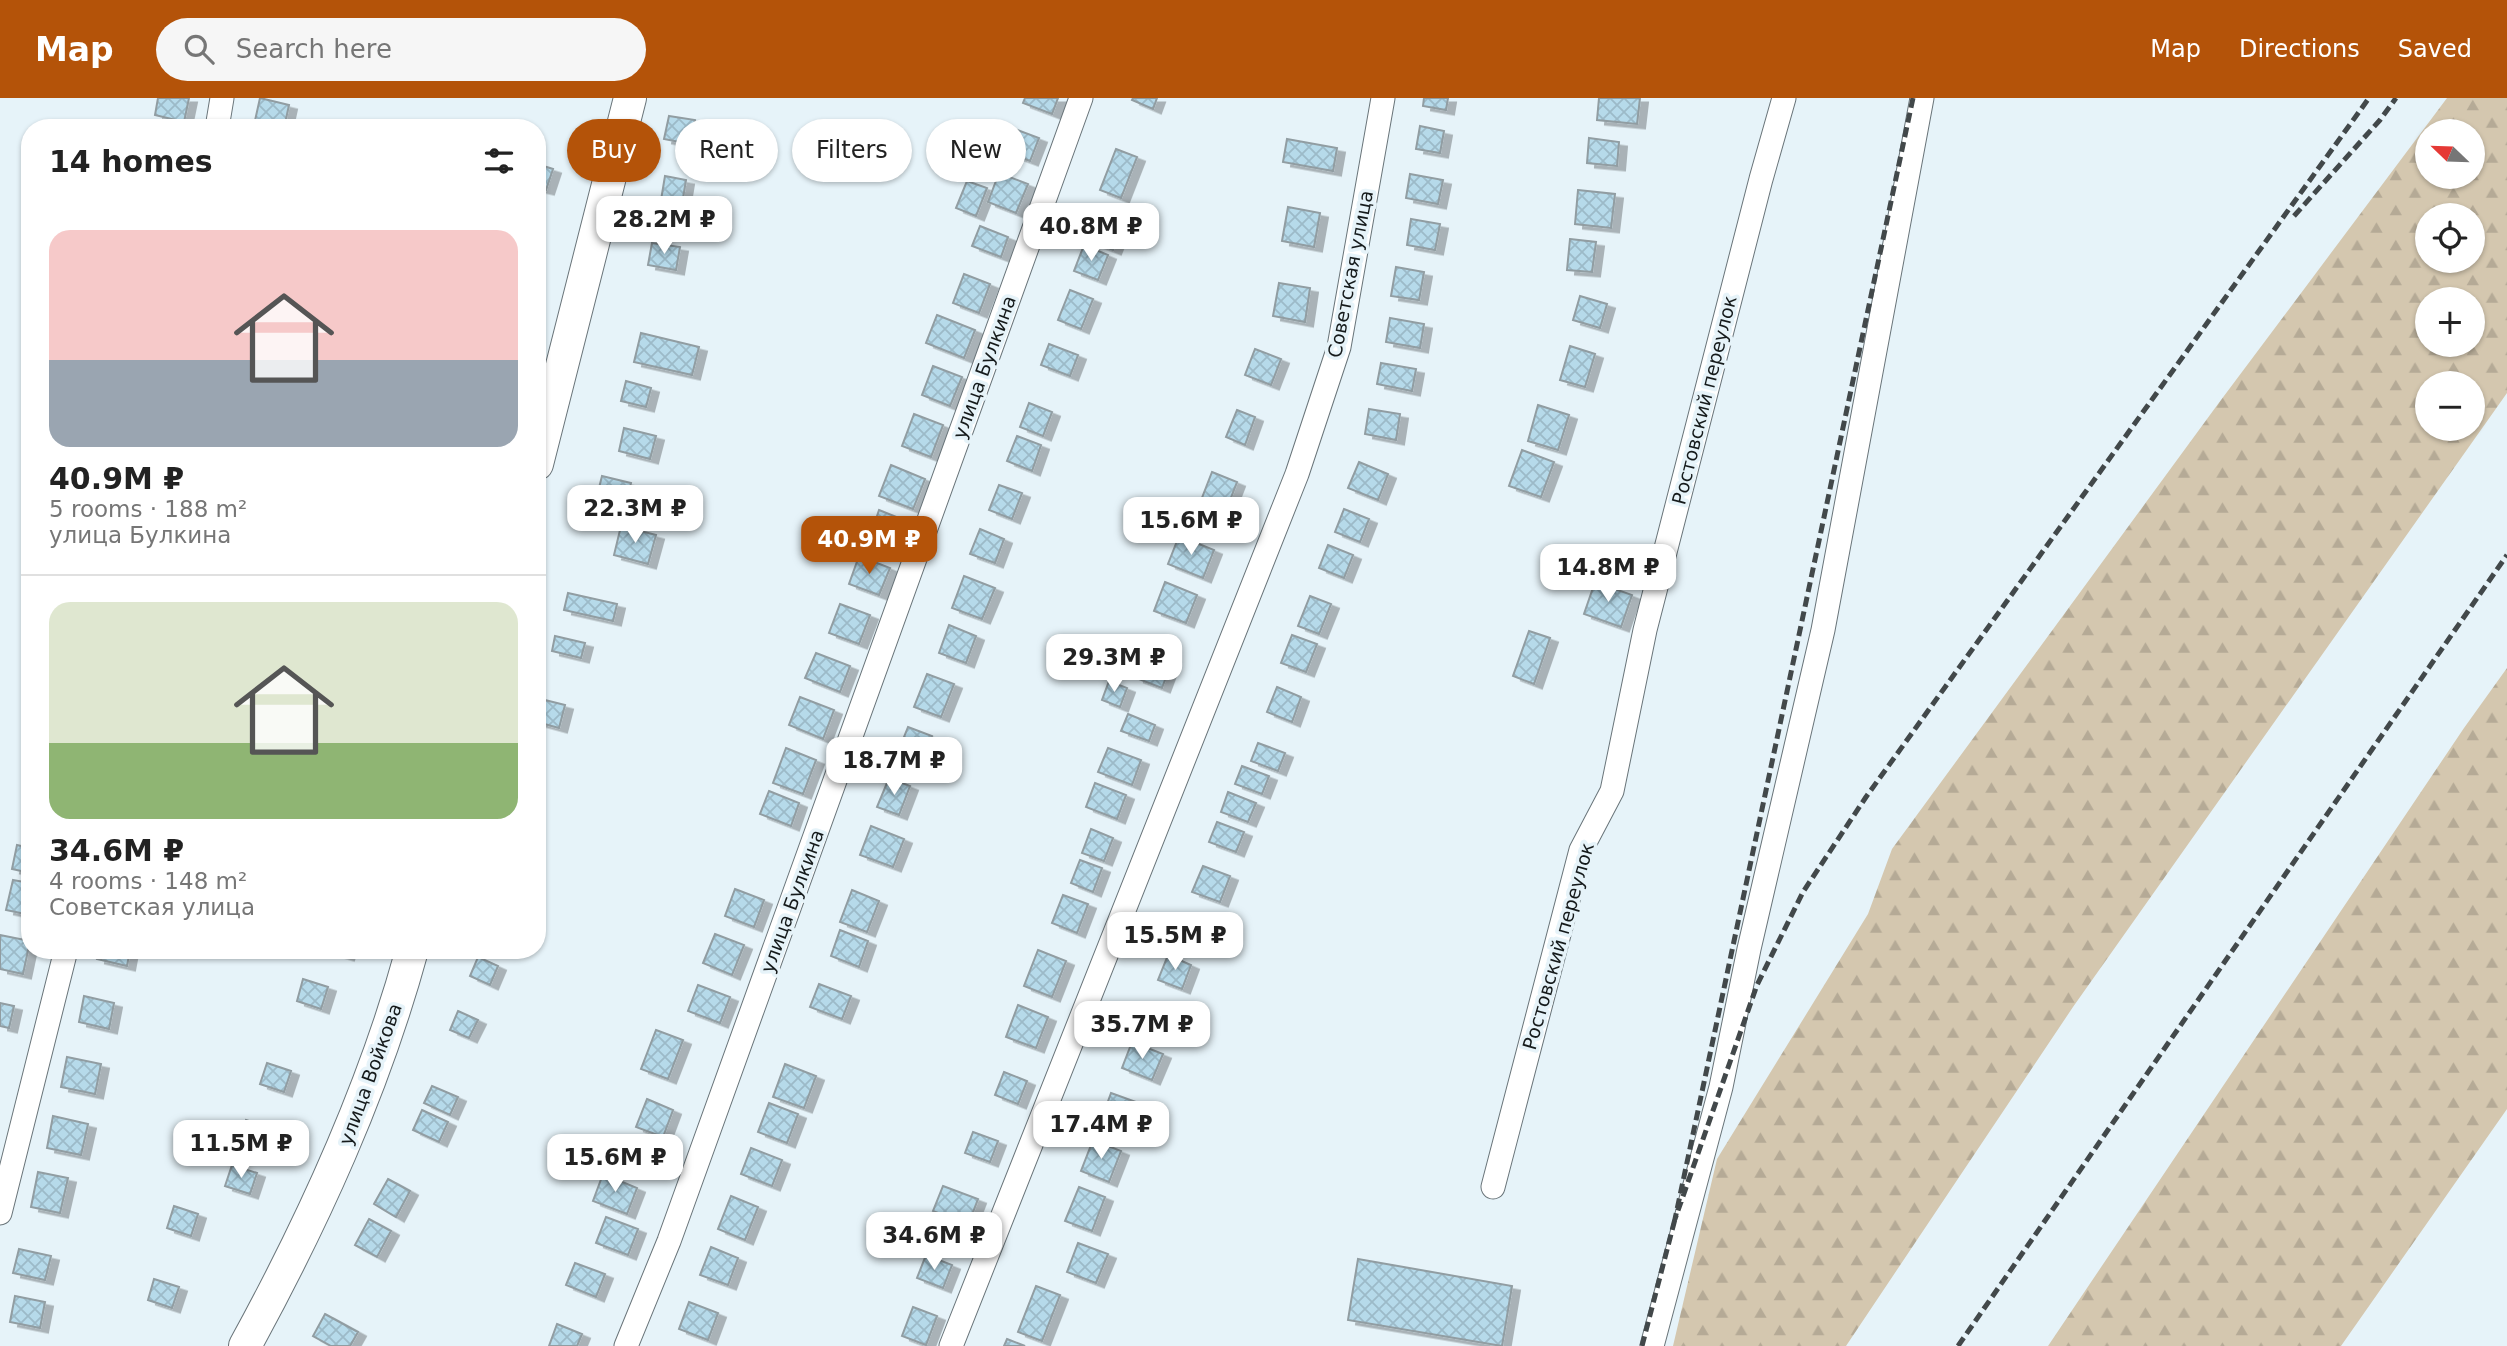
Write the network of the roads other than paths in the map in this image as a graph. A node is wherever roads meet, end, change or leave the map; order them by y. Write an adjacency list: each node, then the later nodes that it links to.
1 (222, 98): 7 (street)
2 (630, 98): 8 (main road)
3 (1081, 98): 14 (street, улица Булкина)
4 (1383, 98): 15 (street, Советская улица)
5 (1784, 98): 11 (street, Ростовский переулок)
6 (1923, 98): 16 (street)
7 (218, 119)
8 (546, 429)
9 (64, 959): 12 (street)
10 (410, 959): 13 (main road, улица Войкова)
11 (1493, 1187)
12 (0, 1213)
13 (245, 1346)
14 (626, 1346)
15 (951, 1346)
16 (1652, 1346)

